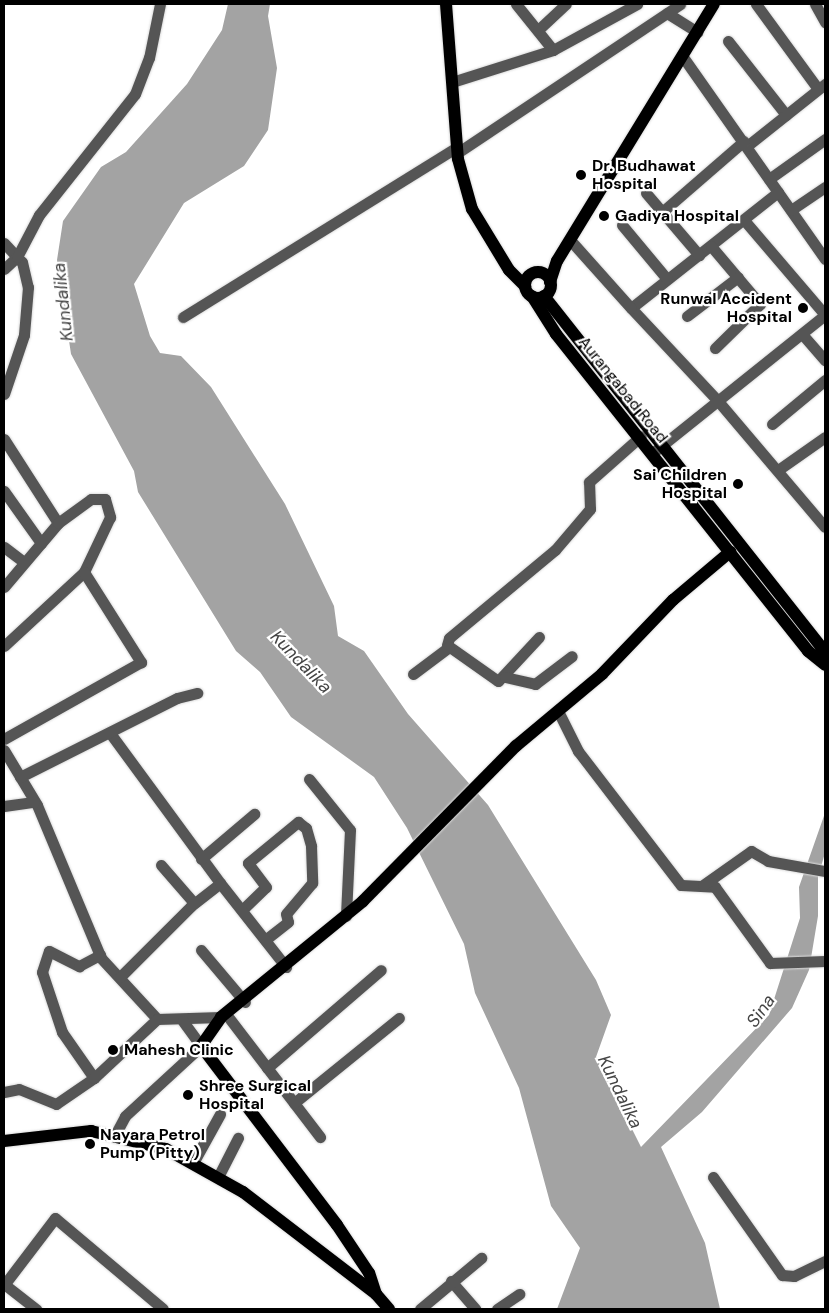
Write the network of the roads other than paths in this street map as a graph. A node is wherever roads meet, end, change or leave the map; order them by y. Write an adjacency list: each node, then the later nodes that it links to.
1 (160, 4): 36 (street)
2 (446, 4): 17 (main road, Aurangabad Road)
3 (516, 4): 12 (street)
4 (566, 4): 12 (street)
5 (637, 4): 15 (street)
6 (680, 4): 10 (street)
7 (714, 4): 13 (main road)
8 (756, 4): 18 (street)
9 (820, 7): 11 (street)
10 (666, 13): 13 (street); 22 (street)
11 (825, 22)
12 (538, 30): 15 (street)
13 (697, 32): 16 (main road)
14 (728, 41): 19 (street)
15 (553, 50): 17 (street)
16 (683, 57): 21 (street); 31 (main road)
17 (452, 82): 22 (main road, Aurangabad Road)
18 (822, 86): 19 (street)
19 (786, 115): 21 (street)
20 (825, 139): 23 (street)
21 (745, 143): 23 (street); 28 (street)
22 (457, 150): 42 (main road, Aurangabad Road); 46 (street)
23 (770, 179): 25 (street)
24 (825, 187): 27 (street)
25 (778, 192): 27 (street); 29 (street)
26 (646, 193): 28 (street)
27 (791, 210): 33 (street)
28 (662, 212): 35 (street)
29 (744, 220): 34 (street); 44 (street)
30 (622, 225): 41 (street)
31 (571, 241): 38 (main road); 43 (street)
32 (4, 243): 36 (street)
33 (821, 245): 37 (street)
34 (711, 246): 35 (street); 40 (street)
35 (699, 255): 41 (street)
36 (17, 257): 39 (street); 50 (street)
37 (825, 259)
38 (557, 261): 42 (main road); 42 (main road)
39 (4, 269)
40 (738, 277): 45 (street); 48 (street)
41 (667, 279): 43 (street)
42 (534, 285): 55 (main road, Aurangabad Road); 58 (main road, Aurangabad Road)
43 (631, 308): 53 (street)
44 (825, 315): 47 (street)
45 (687, 316)
46 (183, 317)
47 (802, 334): 49 (street); 53 (street)
48 (714, 348)
49 (825, 360)
50 (8, 374): 52 (street)
51 (825, 380): 54 (street)
52 (4, 394)
53 (718, 400): 58 (street); 60 (street)
54 (772, 424)
55 (641, 436): 59 (main road, Aurangabad Road); 72 (street)
56 (825, 437): 60 (street)
57 (4, 439): 62 (street)
58 (664, 444): 59 (street); 74 (main road, Aurangabad Road)
59 (654, 452): 66 (main road, Aurangabad Road)
60 (778, 470): 63 (street)
61 (4, 491): 64 (street)
62 (58, 524): 64 (street); 68 (street)
63 (825, 527)
64 (41, 543): 67 (street)
65 (4, 548): 67 (street)
66 (730, 552): 74 (main road, Aurangabad Road); 78 (main road)
67 (24, 562): 69 (street)
68 (84, 572): 71 (street); 80 (street)
69 (4, 587)
70 (539, 637): 76 (street)
71 (4, 646)
72 (449, 647): 75 (street); 76 (street)
73 (572, 656): 76 (street)
74 (825, 664)
75 (413, 674)
76 (505, 677)
77 (197, 693): 79 (street)
78 (558, 711): 91 (street); 94 (main road)
79 (110, 733): 82 (street); 87 (street)
80 (4, 739)
81 (4, 750): 82 (street)
82 (20, 777): 84 (street)
83 (309, 780): 94 (street)
84 (34, 802): 85 (street); 97 (street)
85 (4, 806)
86 (254, 814): 87 (street)
87 (200, 859): 90 (street)
88 (161, 865): 92 (street)
89 (825, 871): 91 (street)
90 (220, 883): 92 (street); 93 (street)
91 (703, 885): 98 (street)
92 (194, 903): 101 (street)
93 (242, 910): 95 (street); 95 (street)
94 (346, 916): 99 (main road)
95 (265, 940): 99 (street)
96 (201, 950): 102 (street)
97 (100, 955): 101 (street); 109 (street)
98 (823, 961)
99 (286, 967): 102 (main road)
100 (381, 970): 108 (street)
101 (120, 977): 105 (street)
102 (245, 1002): 103 (main road)
103 (223, 1016): 106 (street); 107 (main road); 108 (street)
104 (399, 1018): 111 (street)
105 (157, 1019): 106 (street); 109 (street)
106 (183, 1021): 107 (street)
107 (201, 1046): 113 (street); 124 (main road)
108 (267, 1068): 111 (street)
109 (94, 1078): 110 (street)
110 (4, 1092)
111 (294, 1104): 114 (street)
112 (220, 1114): 117 (street)
113 (115, 1135): 116 (main road); 117 (main road)
114 (320, 1137)
115 (238, 1138): 118 (street)
116 (4, 1142)
117 (193, 1163): 118 (main road)
118 (218, 1177): 124 (main road)
119 (713, 1177): 121 (street)
120 (481, 1258): 122 (street)
121 (825, 1260)
122 (451, 1281): 129 (street); 130 (street)
123 (4, 1284): 126 (street); 127 (street)
124 (376, 1294): 128 (main road)
125 (519, 1294): 131 (street)
126 (36, 1309)
127 (163, 1309)
128 (389, 1309)
129 (420, 1309)
130 (475, 1309)
131 (497, 1309)

